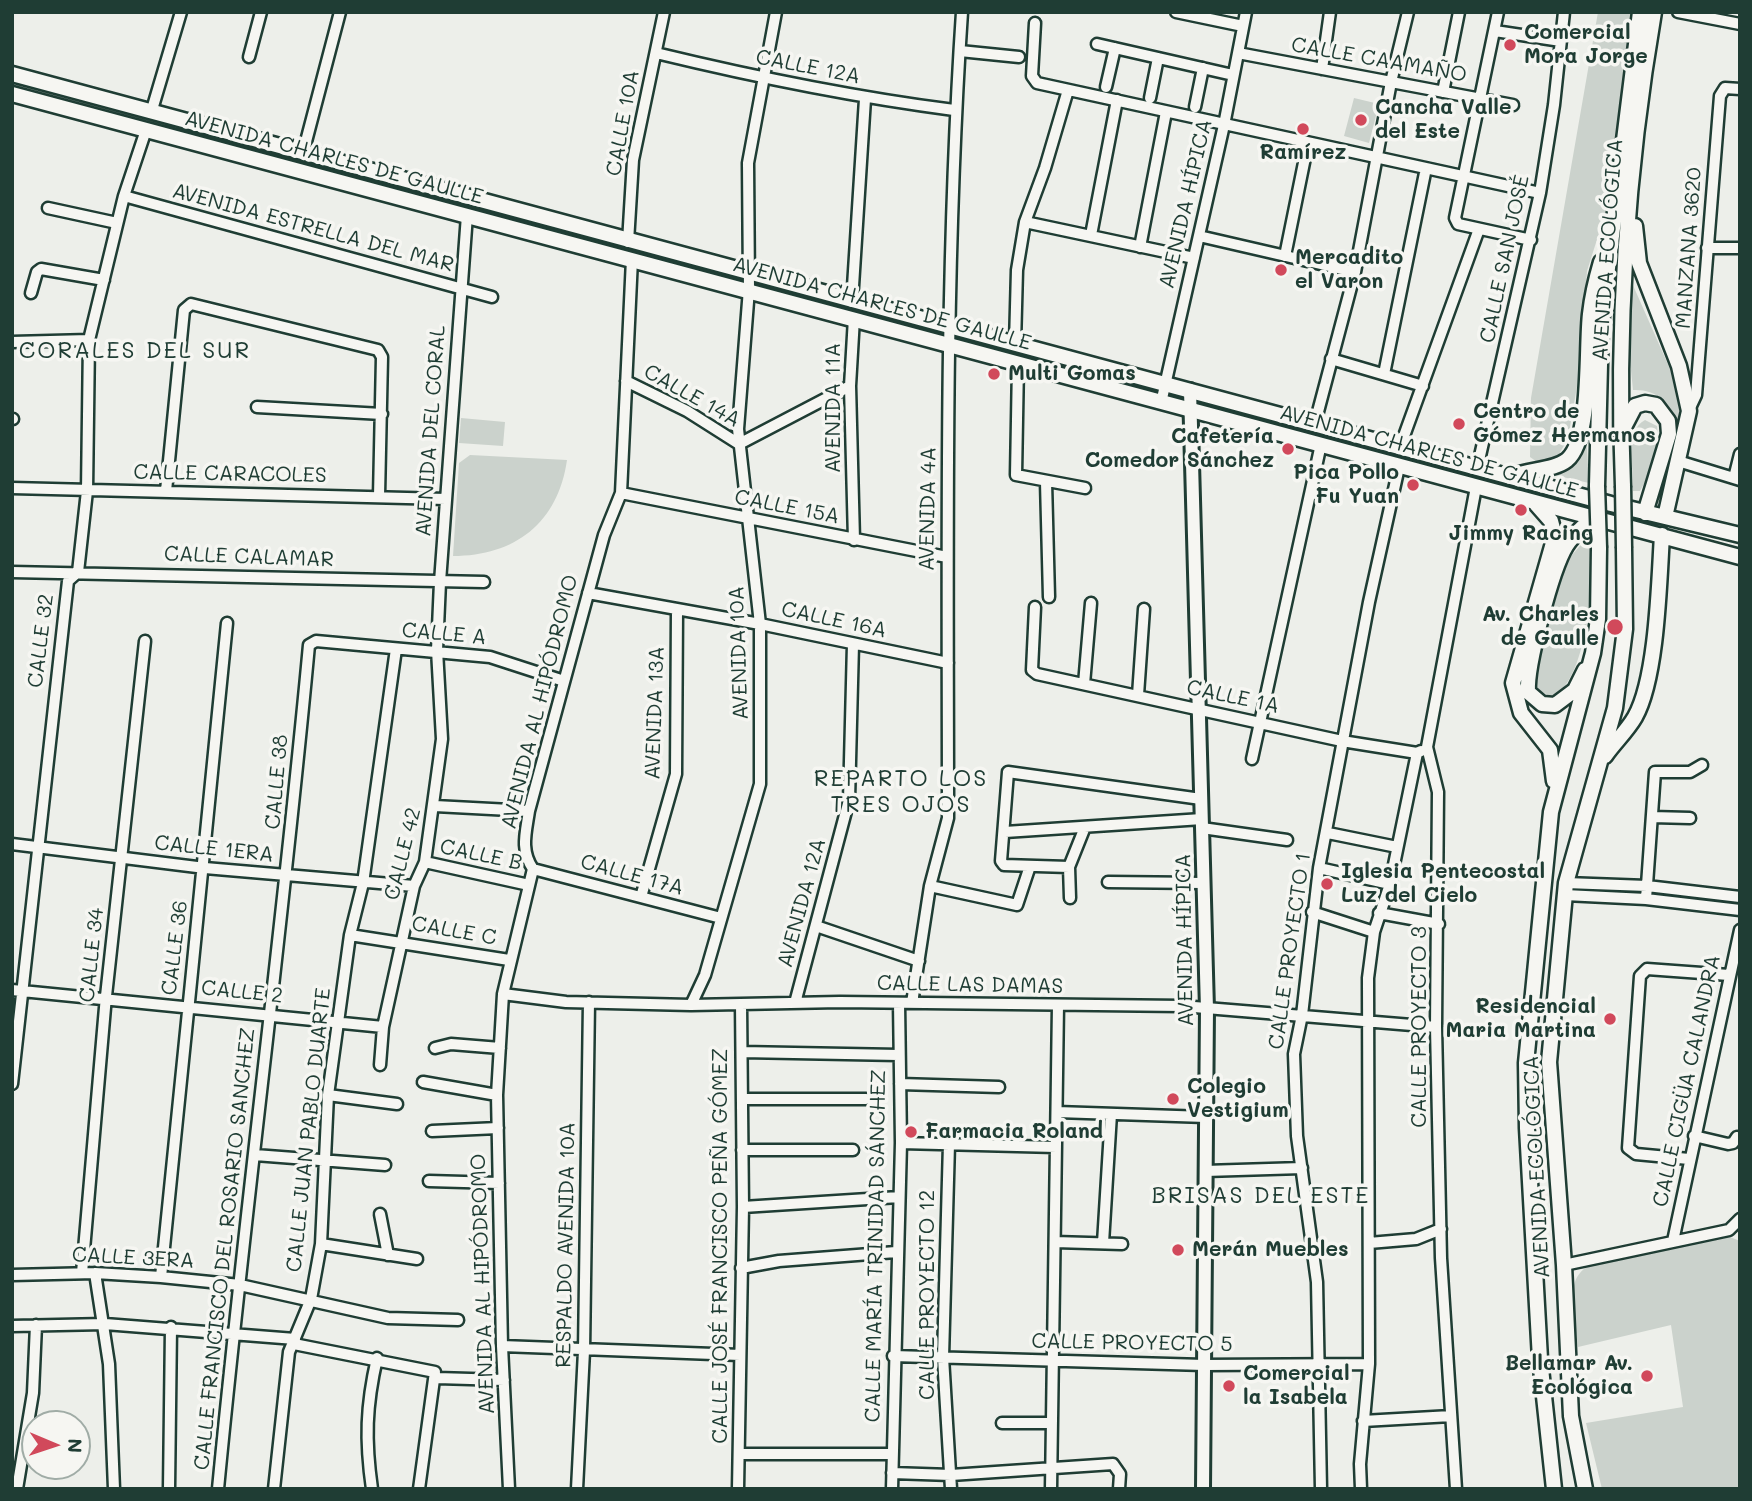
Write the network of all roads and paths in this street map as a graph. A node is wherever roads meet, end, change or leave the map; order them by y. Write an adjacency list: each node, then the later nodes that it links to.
1 (181, 12): 49 (street)
2 (261, 12): 27 (street)
3 (340, 12): 53 (street)
4 (664, 12): 25 (street, CALLE 10A)
5 (776, 12): 34 (street, AVENIDA 10A)
6 (962, 12): 24 (street, AVENIDA 4A)
7 (1177, 12): 19 (street)
8 (1246, 12): 19 (street, AVENIDA HÍPICA)
9 (1330, 12): 31 (street)
10 (1408, 12): 35 (street)
11 (1459, 12): 39 (street)
12 (1498, 12): 20 (street)
13 (1564, 12): 21 (street, CALLE SAN JOSÉ)
14 (1640, 12): 69 (main road, AVENIDA ECOLÓGICA)
15 (1654, 12): 59 (main road, AVENIDA ECOLÓGICA)
16 (1678, 12): 18 (street)
17 (1035, 23): 38 (street)
18 (1740, 24)
19 (1243, 26): 26 (street, AVENIDA HÍPICA)
20 (1495, 31): 21 (street); 43 (street)
21 (1561, 41): 57 (street, CALLE SAN JOSÉ)
22 (1097, 44): 23 (street)
23 (1115, 48): 29 (street); 36 (street)
24 (960, 51): 28 (street); 47 (street, AVENIDA 4A)
25 (656, 53): 34 (street, CALLE 12A); 68 (street, CALLE 10A)
26 (1238, 53): 31 (street, CALLE CAAMAÑO); 33 (street, AVENIDA HÍPICA)
27 (249, 57)
28 (1019, 57)
29 (1158, 58): 30 (street); 41 (street)
30 (1203, 68): 33 (street); 46 (street)
31 (1322, 69): 35 (street, CALLE CAAMAÑO)
32 (12, 74): 49 (main road, AVENIDA CHARLES DE GAULLE)
33 (1233, 75): 50 (street, AVENIDA HÍPICA)
34 (764, 79): 42 (street, CALLE 12A); 77 (street, AVENIDA 10A)
35 (1391, 82): 39 (street, CALLE CAAMAÑO); 54 (street)
36 (1106, 87)
37 (1740, 89): 71 (street, MANZANA 3620)
38 (1068, 90): 44 (street); 62 (street)
39 (1443, 92): 43 (street, CALLE CAAMAÑO)
40 (12, 94): 51 (main road, AVENIDA CHARLES DE GAULLE)
41 (1150, 98)
42 (865, 99): 47 (street, CALLE 12A); 83 (street)
43 (1483, 99): 45 (street, CALLE CAAMAÑO); 56 (street)
44 (1117, 100): 48 (street); 65 (street)
45 (1513, 105)
46 (1195, 107)
47 (954, 110): 85 (street, AVENIDA 4A)
48 (1166, 112): 50 (street); 70 (street)
49 (151, 113): 53 (main road, AVENIDA CHARLES DE GAULLE)
50 (1224, 125): 52 (street); 66 (street, AVENIDA HÍPICA)
51 (146, 130): 58 (street, CALLE 32); 61 (main road, AVENIDA CHARLES DE GAULLE)
52 (1308, 143): 54 (street); 73 (street)
53 (303, 153): 68 (main road, AVENIDA CHARLES DE GAULLE)
54 (1378, 158): 55 (street); 76 (street)
55 (1426, 168): 56 (street); 92 (street)
56 (1464, 176): 57 (street); 64 (street)
57 (1540, 193): 67 (street, CALLE SAN JOSÉ)
58 (124, 196): 63 (street, CALLE 32); 79 (street, AVENIDA ESTRELLA DEL MAR)
59 (1629, 207): 101 (main road); 104 (main road, AVENIDA ECOLÓGICA)
60 (48, 208): 63 (street)
61 (467, 215): 75 (main road, AVENIDA CHARLES DE GAULLE); 79 (street, AVENIDA DEL CORAL)
62 (1025, 222): 65 (street); 88 (street)
63 (117, 223): 78 (street, CALLE 32)
64 (1479, 229): 67 (street); 96 (street)
65 (1091, 235): 70 (street)
66 (1199, 236): 73 (street); 74 (street, AVENIDA HÍPICA)
67 (1531, 240): 111 (street, CALLE SAN JOSÉ)
68 (628, 242): 77 (main road, AVENIDA CHARLES DE GAULLE)
69 (1611, 242): 112 (main road); 150 (main road, AVENIDA ECOLÓGICA, bridge)
70 (1140, 247): 74 (street)
71 (1707, 248): 72 (street); 101 (street, MANZANA 3620)
72 (1740, 248)
73 (1285, 256): 76 (street)
74 (1194, 258): 94 (street, AVENIDA HÍPICA)
75 (632, 259): 80 (main road, AVENIDA CHARLES DE GAULLE); 93 (street, AVENIDA AL HIPÓDROMO)
76 (1355, 272): 90 (street)
77 (749, 274): 80 (street, AVENIDA 10A); 83 (main road, AVENIDA CHARLES DE GAULLE)
78 (104, 279): 81 (street); 86 (street, CALLE 32)
79 (460, 289): 82 (street, AVENIDA ESTRELLA DEL MAR); 122 (street, AVENIDA DEL CORAL)
80 (749, 289): 84 (main road, AVENIDA CHARLES DE GAULLE); 105 (street, AVENIDA 10A)
81 (31, 293)
82 (492, 298)
83 (852, 302): 85 (main road, AVENIDA CHARLES DE GAULLE)
84 (854, 318): 89 (main road, AVENIDA CHARLES DE GAULLE); 95 (street, AVENIDA 11A)
85 (950, 327): 88 (main road, AVENIDA CHARLES DE GAULLE); 89 (street, AVENIDA 4A)
86 (89, 340): 87 (street); 118 (street, CALLE 32)
87 (12, 342)
88 (1015, 344): 94 (main road, AVENIDA CHARLES DE GAULLE)
89 (950, 346): 91 (main road, AVENIDA CHARLES DE GAULLE); 131 (street, AVENIDA 4A)
90 (1331, 359): 92 (street); 103 (street)
91 (1018, 364): 98 (main road, AVENIDA CHARLES DE GAULLE); 114 (street)
92 (1384, 374): 96 (street)
93 (626, 381): 105 (street, CALLE 14A); 120 (street, AVENIDA AL HIPÓDROMO)
94 (1165, 383): 97 (main road, AVENIDA CHARLES DE GAULLE); 98 (street, AVENIDA HÍPICA)
95 (850, 386): 105 (street, CALLE 14A); 130 (street, AVENIDA 11A)
96 (1423, 386): 107 (street)
97 (1191, 390): 100 (street, AVENIDA HÍPICA); 103 (main road, AVENIDA CHARLES DE GAULLE)
98 (1161, 404): 100 (main road, AVENIDA CHARLES DE GAULLE)
99 (257, 407): 102 (street)
100 (1191, 410): 106 (main road, AVENIDA CHARLES DE GAULLE); 155 (street, AVENIDA HÍPICA)
101 (1689, 411): 109 (main road)
102 (382, 414): 119 (street); 121 (street)
103 (1315, 424): 107 (main road, AVENIDA CHARLES DE GAULLE)
104 (1621, 433): 124 (main road); 161 (main road, AVENIDA ECOLÓGICA, bridge)
105 (739, 444): 127 (street, AVENIDA 10A)
106 (1321, 444): 110 (main road, AVENIDA CHARLES DE GAULLE); 156 (street)
107 (1400, 447): 111 (main road, AVENIDA CHARLES DE GAULLE)
108 (1740, 454): 113 (street)
109 (1678, 461): 113 (street); 125 (main road)
110 (1399, 467): 115 (main road, AVENIDA CHARLES DE GAULLE); 157 (street, CALLE PROYECTO 1)
111 (1477, 469): 112 (main road, AVENIDA CHARLES DE GAULLE)
112 (1511, 477): 124 (main road, AVENIDA CHARLES DE GAULLE)
113 (1737, 479)
114 (1046, 482): 117 (street); 138 (street)
115 (1476, 487): 123 (main road, AVENIDA CHARLES DE GAULLE); 158 (street, CALLE PROYECTO 3)
116 (12, 488): 118 (street, CALLE CARACOLES)
117 (1085, 488)
118 (87, 491): 119 (street, CALLE CARACOLES); 134 (street, CALLE 32)
119 (166, 491): 121 (street, CALLE CARACOLES)
120 (621, 493): 127 (street, CALLE 15A); 137 (street, AVENIDA AL HIPÓDROMO)
121 (379, 496): 122 (street, CALLE CARACOLES)
122 (446, 499): 135 (street, AVENIDA DEL CORAL)
123 (1535, 503): 126 (main road, AVENIDA CHARLES DE GAULLE); 163 (main road)
124 (1645, 513): 125 (main road, AVENIDA CHARLES DE GAULLE)
125 (1665, 517): 129 (main road, AVENIDA CHARLES DE GAULLE)
126 (1592, 518): 128 (main road, AVENIDA CHARLES DE GAULLE); 150 (main road)
127 (746, 519): 130 (street, CALLE 15A); 144 (street, AVENIDA 10A)
128 (1662, 535): 132 (main road, AVENIDA CHARLES DE GAULLE); 161 (main road)
129 (1740, 535)
130 (854, 540): 131 (street, CALLE 15A)
131 (947, 556): 151 (street, AVENIDA 4A)
132 (1740, 557)
133 (12, 572): 134 (street, CALLE CALAMAR)
134 (78, 572): 135 (street, CALLE CALAMAR); 176 (street, CALLE 32)
135 (440, 582): 136 (street, CALLE CALAMAR); 149 (street, AVENIDA DEL CORAL)
136 (484, 582)
137 (587, 593): 142 (street, CALLE 16A); 152 (street, AVENIDA AL HIPÓDROMO)
138 (1049, 597)
139 (1091, 603): 153 (street)
140 (1035, 607): 153 (street, CALLE 1A)
141 (1144, 609): 154 (street)
142 (677, 610): 144 (street, CALLE 16A); 194 (street, AVENIDA 13A)
143 (227, 623): 181 (street, CALLE 36)
144 (760, 624): 147 (street, CALLE 16A); 201 (street, AVENIDA 10A)
145 (316, 640): 148 (street, CALLE A); 184 (street, CALLE 38)
146 (145, 641): 177 (street, CALLE 34)
147 (853, 644): 151 (street, CALLE 16A); 203 (street, AVENIDA 12A)
148 (396, 649): 149 (street, CALLE A); 186 (street, CALLE JUAN PABLO DUARTE)
149 (437, 650): 152 (street, CALLE A); 165 (street, CALLE 42)
150 (1593, 653): 163 (main road, AVENIDA ECOLÓGICA)
151 (948, 663): 191 (street, AVENIDA 4A)
152 (564, 681): 166 (street, AVENIDA AL HIPÓDROMO)
153 (1084, 684): 154 (street, CALLE 1A)
154 (1138, 695): 155 (street, CALLE 1A)
155 (1199, 710): 156 (street, CALLE 1A); 164 (street, AVENIDA HÍPICA)
156 (1259, 723): 157 (street, CALLE 1A); 160 (street)
157 (1342, 741): 159 (street, CALLE 1A); 172 (street, CALLE PROYECTO 1)
158 (1427, 747): 159 (street); 202 (street, CALLE PROYECTO 3)
159 (1418, 753): 175 (street)
160 (1252, 759)
161 (1600, 763): 193 (main road, AVENIDA ECOLÓGICA)
162 (1702, 765): 167 (street)
163 (1555, 794): 332 (main road)
164 (1201, 799): 169 (street, AVENIDA HÍPICA); 171 (street)
165 (435, 806): 166 (street); 178 (street, CALLE 42)
166 (529, 811): 183 (street, AVENIDA AL HIPÓDROMO)
167 (1651, 817): 168 (street); 192 (street)
168 (1690, 818)
169 (1202, 824): 170 (street); 173 (street); 187 (street, AVENIDA HÍPICA)
170 (1085, 827): 171 (street); 180 (street)
171 (1005, 832): 179 (street)
172 (1328, 833): 175 (street); 182 (street, CALLE PROYECTO 1)
173 (1287, 840)
174 (12, 844): 176 (street, CALLE 1ERA)
175 (1397, 847): 188 (street)
176 (37, 848): 177 (street, CALLE 1ERA); 211 (street, CALLE 32)
177 (122, 859): 181 (street, CALLE 1ERA); 213 (street, CALLE 34)
178 (425, 862): 189 (street, CALLE B); 190 (street, CALLE 42)
179 (1030, 866): 180 (street); 191 (street)
180 (1069, 867): 196 (street)
181 (205, 868): 184 (street, CALLE 1ERA); 219 (street, CALLE 36)
182 (1319, 868): 188 (street); 199 (street, CALLE PROYECTO 1)
183 (533, 869): 189 (street, AVENIDA AL HIPÓDROMO); 194 (street, CALLE 17A)
184 (288, 876): 186 (street, CALLE 1ERA); 223 (street, CALLE 38)
185 (1108, 881): 187 (street)
186 (363, 883): 190 (street, CALLE 1ERA); 206 (street, CALLE JUAN PABLO DUARTE)
187 (1203, 883): 222 (street, AVENIDA HÍPICA)
188 (1390, 884): 200 (street)
189 (529, 885): 208 (street, AVENIDA AL HIPÓDROMO)
190 (414, 886): 207 (street, CALLE 42)
191 (930, 886): 209 (street, AVENIDA 4A)
192 (1647, 886): 193 (street); 195 (street); 197 (street)
193 (1566, 889): 197 (street); 278 (main road, AVENIDA ECOLÓGICA)
194 (641, 897): 201 (street, CALLE 17A)
195 (1740, 897)
196 (1070, 898)
197 (1646, 899): 198 (street)
198 (1740, 910)
199 (1312, 912): 205 (street); 224 (street, CALLE PROYECTO 1)
200 (1379, 913): 202 (street); 205 (street)
201 (721, 918): 220 (street, AVENIDA 10A)
202 (1439, 924): 228 (street, CALLE PROYECTO 3)
203 (816, 926): 209 (street); 215 (street, AVENIDA 12A)
204 (1740, 930): 210 (street, CALLE CIGÜA CALANDRA)
205 (1374, 932): 225 (street)
206 (350, 934): 207 (street, CALLE C); 226 (street, CALLE JUAN PABLO DUARTE)
207 (402, 941): 208 (street, CALLE C); 227 (street, CALLE 42)
208 (509, 960): 212 (street, AVENIDA AL HIPÓDROMO)
209 (919, 961): 217 (street, AVENIDA 4A)
210 (1729, 975): 248 (street, CALLE CIGÜA CALANDRA); 256 (street)
211 (17, 990): 213 (street, CALLE 2); 235 (street, CALLE 32)
212 (503, 994): 214 (street, CALLE LAS DAMAS); 230 (street, AVENIDA AL HIPÓDROMO)
213 (106, 998): 219 (street, CALLE 2); 280 (street, CALLE 34)
214 (589, 1002): 220 (street, CALLE LAS DAMAS); 294 (street, RESPALDO AVENIDA 10A)
215 (795, 1003): 216 (street, CALLE LAS DAMAS); 218 (street, CALLE LAS DAMAS)
216 (899, 1003): 217 (street, CALLE LAS DAMAS); 232 (street, CALLE MARÍA TRINIDAD SÁNCHEZ)
217 (912, 1003): 221 (street, CALLE LAS DAMAS)
218 (741, 1004): 220 (street, CALLE LAS DAMAS); 231 (street, CALLE JOSÉ FRANCISCO PEÑA GÓMEZ)
219 (187, 1005): 223 (street, CALLE 2); 283 (street, CALLE 36)
220 (691, 1005)
221 (1058, 1005): 222 (street, CALLE LAS DAMAS); 243 (street)
222 (1207, 1009): 224 (street, CALLE LAS DAMAS); 245 (street, AVENIDA HÍPICA)
223 (270, 1014): 226 (street, CALLE 2); 255 (street, CALLE FRANCISCO DEL ROSARIO SANCHEZ)
224 (1302, 1015): 225 (street, CALLE LAS DAMAS); 259 (street, CALLE PROYECTO 1)
225 (1368, 1021): 228 (street, CALLE LAS DAMAS); 272 (street)
226 (338, 1023): 227 (street, CALLE 2); 238 (street, CALLE JUAN PABLO DUARTE)
227 (383, 1027): 233 (street, CALLE 42)
228 (1436, 1027): 267 (street, CALLE PROYECTO 3)
229 (435, 1048): 230 (street)
230 (500, 1048): 239 (street, AVENIDA AL HIPÓDROMO)
231 (742, 1052): 232 (street); 240 (street, CALLE JOSÉ FRANCISCO PEÑA GÓMEZ)
232 (898, 1055): 236 (street, CALLE MARÍA TRINIDAD SÁNCHEZ)
233 (380, 1065)
234 (423, 1082): 239 (street)
235 (12, 1084)
236 (900, 1084): 237 (street); 250 (street, CALLE MARÍA TRINIDAD SÁNCHEZ)
237 (999, 1087)
238 (328, 1095): 242 (street); 257 (street, CALLE JUAN PABLO DUARTE)
239 (497, 1095): 246 (street, AVENIDA AL HIPÓDROMO)
240 (742, 1099): 241 (street); 253 (street, CALLE JOSÉ FRANCISCO PEÑA GÓMEZ)
241 (866, 1099)
242 (397, 1104)
243 (1056, 1112): 244 (street); 252 (street)
244 (1111, 1114): 245 (street); 271 (street)
245 (1206, 1117): 260 (street, AVENIDA HÍPICA)
246 (498, 1128): 247 (street); 262 (street, AVENIDA AL HIPÓDROMO)
247 (432, 1131)
248 (1694, 1136): 249 (street); 256 (street, CALLE CIGÜA CALANDRA)
249 (1737, 1137)
250 (901, 1143): 251 (street); 263 (street, CALLE MARÍA TRINIDAD SÁNCHEZ)
251 (948, 1144): 252 (street); 297 (street, CALLE PROYECTO 12)
252 (1056, 1147): 270 (street)
253 (742, 1150): 254 (street); 264 (street, CALLE JOSÉ FRANCISCO PEÑA GÓMEZ)
254 (853, 1150)
255 (255, 1155): 257 (street); 284 (street, CALLE FRANCISCO DEL ROSARIO SANCHEZ)
256 (1689, 1159): 269 (street, CALLE CIGÜA CALANDRA)
257 (323, 1161): 258 (street); 273 (street, CALLE JUAN PABLO DUARTE)
258 (385, 1165)
259 (1302, 1168): 260 (street); 302 (street, CALLE PROYECTO 1)
260 (1205, 1171): 301 (street, AVENIDA HÍPICA)
261 (429, 1181): 262 (street)
262 (499, 1183): 293 (street, AVENIDA AL HIPÓDROMO)
263 (899, 1198): 264 (street); 275 (street, CALLE MARÍA TRINIDAD SÁNCHEZ)
264 (743, 1207): 279 (street, CALLE JOSÉ FRANCISCO PEÑA GÓMEZ)
265 (380, 1214): 276 (street)
266 (1740, 1219): 268 (street)
267 (1441, 1229): 272 (street); 305 (street, CALLE PROYECTO 3)
268 (1734, 1231): 269 (street)
269 (1673, 1241): 278 (street)
270 (1055, 1242): 271 (street); 299 (street)
271 (1103, 1243): 274 (street)
272 (1368, 1243): 300 (street)
273 (321, 1244): 276 (street); 285 (street, CALLE JUAN PABLO DUARTE)
274 (1122, 1244)
275 (896, 1252): 279 (street); 296 (street, CALLE MARÍA TRINIDAD SÁNCHEZ)
276 (388, 1255): 277 (street)
277 (417, 1259)
278 (1564, 1265): 333 (main road, AVENIDA ECOLÓGICA)
279 (741, 1268): 295 (street, CALLE JOSÉ FRANCISCO PEÑA GÓMEZ)
280 (82, 1273): 281 (street, CALLE 3ERA); 282 (street, CALLE 3ERA)
281 (95, 1273): 283 (street, CALLE 3ERA); 287 (street)
282 (12, 1275)
283 (161, 1277): 284 (street, CALLE 3ERA)
284 (240, 1285): 285 (street, CALLE 3ERA); 291 (street, CALLE FRANCISCO DEL ROSARIO SANCHEZ)
285 (311, 1299): 286 (street, CALLE 3ERA); 292 (street, CALLE JUAN PABLO DUARTE)
286 (457, 1320)
287 (105, 1324): 288 (street); 290 (street); 315 (street)
288 (36, 1325): 289 (street); 314 (street)
289 (12, 1326)
290 (171, 1328): 291 (street); 316 (street)
291 (233, 1333): 292 (street); 317 (street, CALLE FRANCISCO DEL ROSARIO SANCHEZ)
292 (295, 1341): 298 (street); 318 (street, CALLE JUAN PABLO DUARTE)
293 (502, 1346): 294 (street); 304 (street, AVENIDA AL HIPÓDROMO)
294 (584, 1351): 295 (street); 322 (street, RESPALDO AVENIDA 10A)
295 (740, 1355): 309 (street, CALLE JOSÉ FRANCISCO PEÑA GÓMEZ)
296 (893, 1356): 297 (street, CALLE PROYECTO 5); 310 (street, CALLE MARÍA TRINIDAD SÁNCHEZ)
297 (943, 1357): 299 (street, CALLE PROYECTO 5); 313 (street, CALLE PROYECTO 12)
298 (377, 1358): 303 (street); 319 (street)
299 (1054, 1361): 301 (street, CALLE PROYECTO 5); 308 (street)
300 (1369, 1364): 302 (street, CALLE PROYECTO 5); 306 (street)
301 (1204, 1365): 302 (street, CALLE PROYECTO 5); 328 (street, AVENIDA HÍPICA)
302 (1319, 1366): 329 (street, CALLE PROYECTO 1)
303 (436, 1375): 304 (street); 320 (street)
304 (504, 1380): 321 (street, AVENIDA AL HIPÓDROMO)
305 (1451, 1416): 306 (street); 331 (street, CALLE PROYECTO 3)
306 (1363, 1421): 330 (street)
307 (1002, 1423): 308 (street)
308 (1052, 1423): 311 (street)
309 (739, 1454): 310 (street); 323 (street, CALLE JOSÉ FRANCISCO PEÑA GÓMEZ)
310 (892, 1454): 312 (street, CALLE MARÍA TRINIDAD SÁNCHEZ)
311 (1051, 1466): 313 (street); 326 (street); 327 (street)
312 (892, 1473): 313 (street); 324 (street, CALLE MARÍA TRINIDAD SÁNCHEZ)
313 (951, 1475): 325 (street, CALLE PROYECTO 12)
314 (17, 1489)
315 (114, 1489)
316 (169, 1489)
317 (218, 1489)
318 (274, 1489)
319 (372, 1489)
320 (419, 1489)
321 (509, 1489)
322 (577, 1489)
323 (738, 1489)
324 (892, 1489)
325 (951, 1489)
326 (1051, 1489)
327 (1119, 1489)
328 (1203, 1489)
329 (1321, 1489)
330 (1361, 1489)
331 (1456, 1489)
332 (1554, 1489)
333 (1585, 1489)

